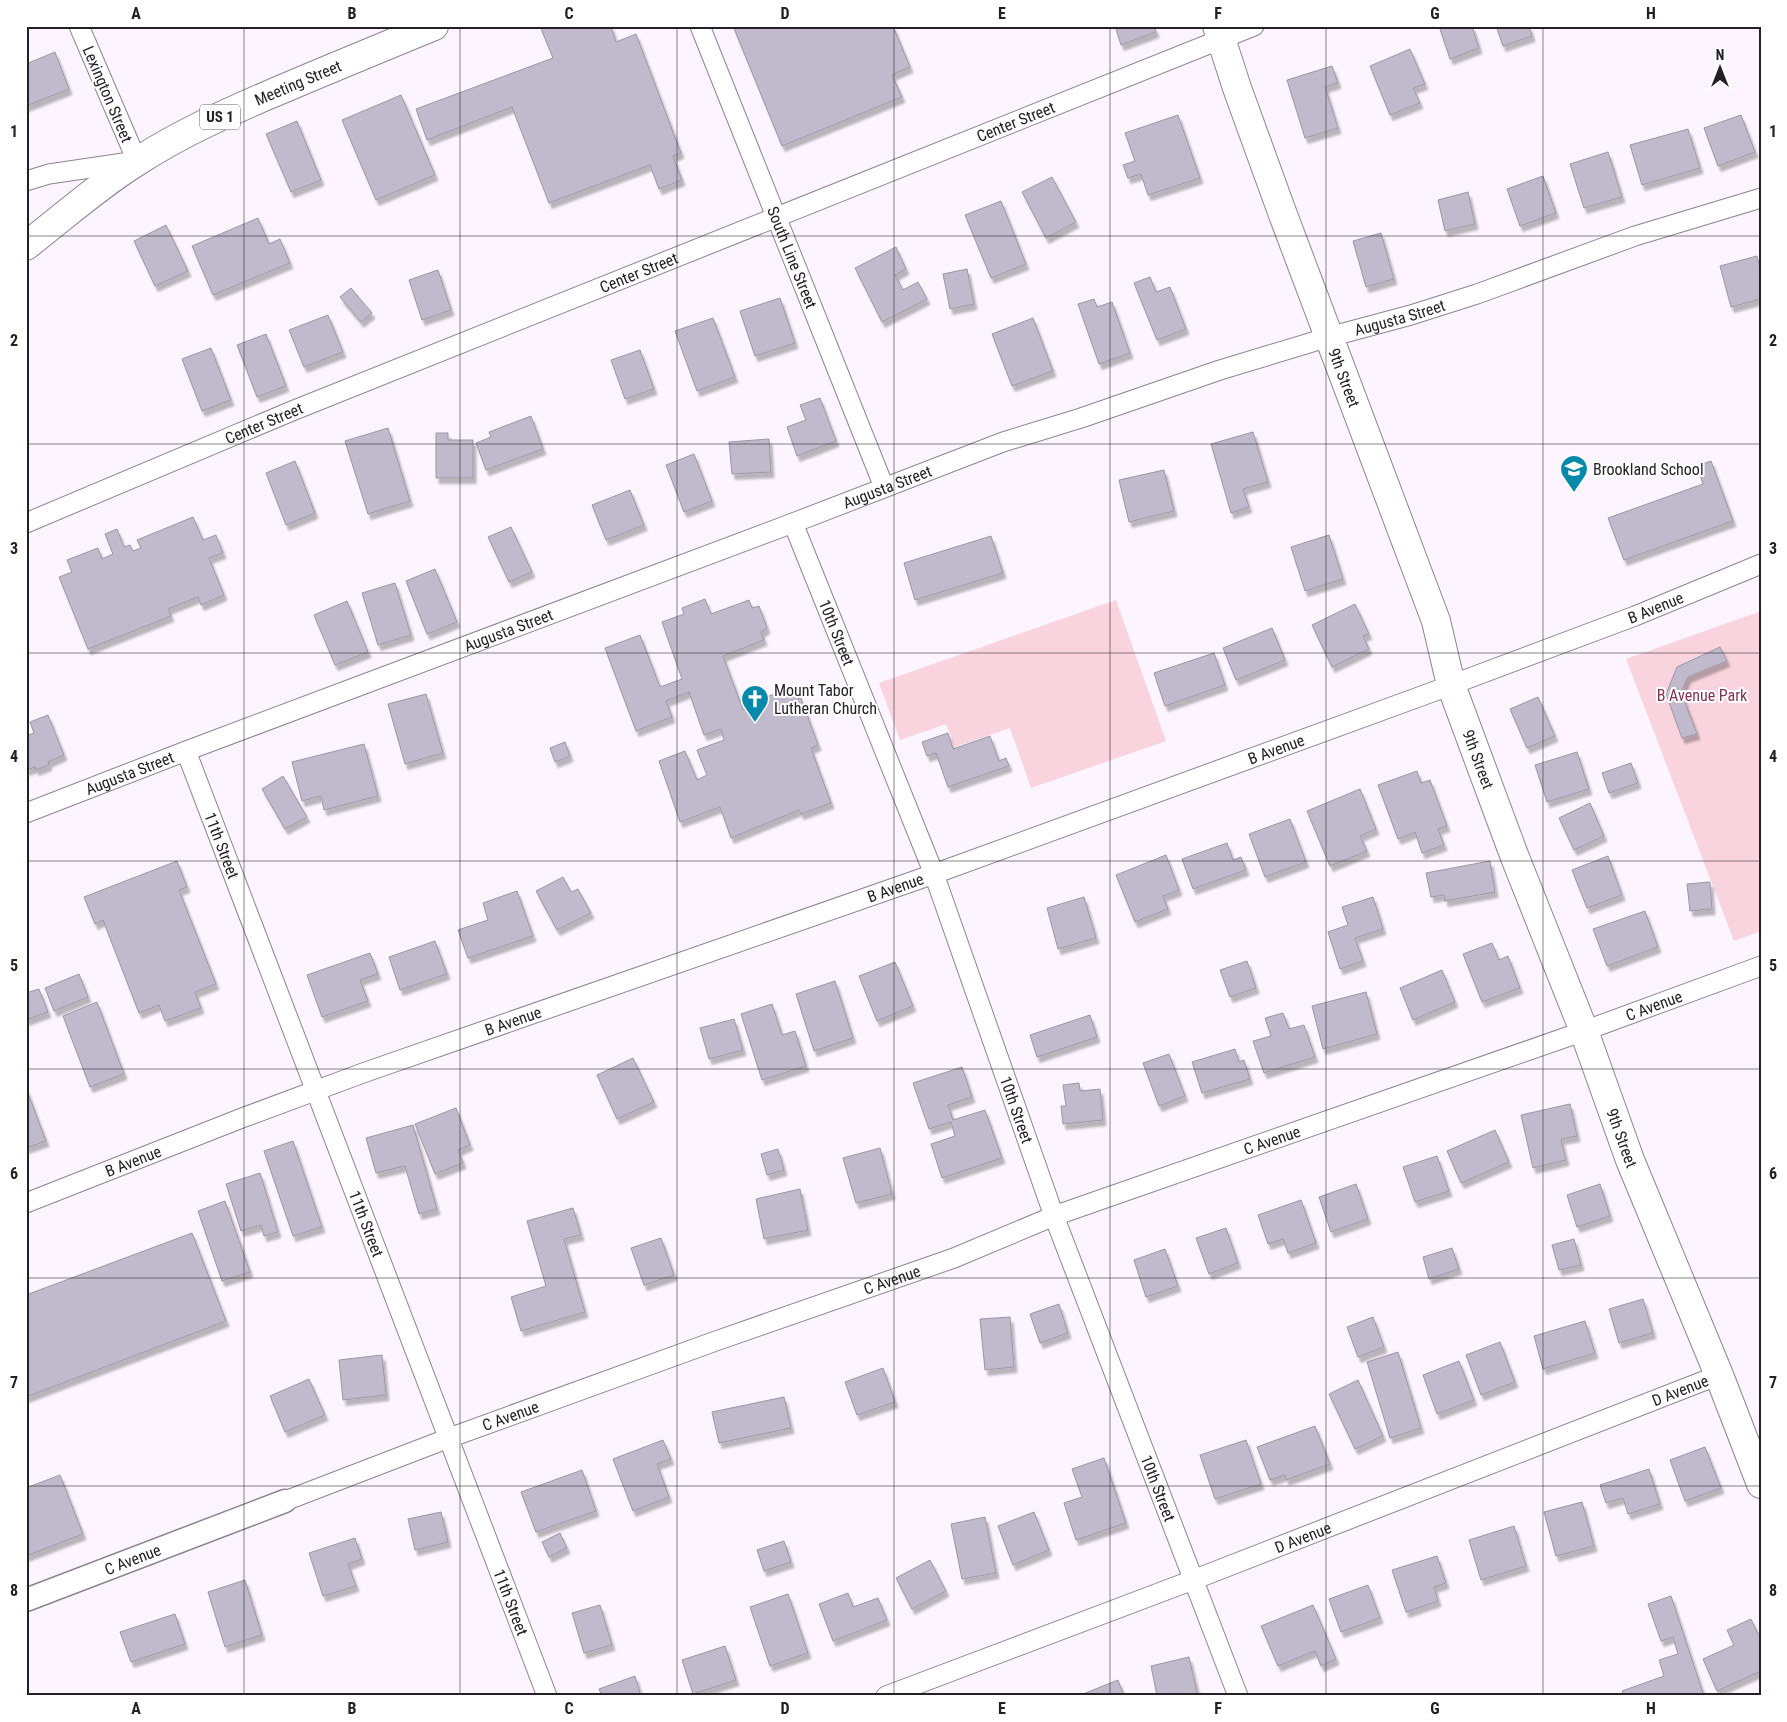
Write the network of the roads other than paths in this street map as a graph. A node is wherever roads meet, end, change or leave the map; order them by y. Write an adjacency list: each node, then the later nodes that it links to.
1 (79, 26): 6 (street, Lexington Street)
2 (434, 26): 6 (main road, Meeting Street / US 1)
3 (700, 26): 9 (street, South Line Street)
4 (1254, 26): 5 (street, Center Street)
5 (1219, 33): 9 (street, Center Street); 11 (main road, 9th Street)
6 (137, 161): 7 (street, Meeting Street); 10 (main road, Meeting Street / US 1)
7 (26, 181)
8 (1761, 198): 11 (street, Augusta Street)
9 (777, 218): 12 (street, South Line Street); 13 (street, Center Street)
10 (26, 246)
11 (1329, 337): 12 (street, Augusta Street); 16 (main road, 9th Street)
12 (884, 487): 14 (street, Augusta Street)
13 (26, 523)
14 (793, 524): 17 (street, Augusta Street); 19 (street, 10th Street)
15 (1761, 564): 16 (street, B Avenue)
16 (1451, 685): 19 (street, B Avenue); 21 (main road, 9th Street)
17 (186, 751): 18 (street, Augusta Street); 22 (street, 11th Street)
18 (26, 813)
19 (934, 874): 22 (street, B Avenue); 24 (street, 10th Street)
20 (1761, 966): 21 (street, C Avenue)
21 (1584, 1031): 24 (street, C Avenue); 25 (main road, 9th Street)
22 (316, 1090): 23 (street, B Avenue); 26 (street, 11th Street)
23 (26, 1202)
24 (1054, 1216): 26 (street, C Avenue); 29 (street, 10th Street)
25 (1719, 1375): 27 (main road, 9th Street); 29 (street, D Avenue)
26 (449, 1438): 28 (street, C Avenue); 31 (street, 11th Street)
27 (1761, 1484)
28 (285, 1501): 30 (street, C Avenue)
29 (1193, 1580): 32 (street, D Avenue); 33 (street, 10th Street)
30 (26, 1600)
31 (547, 1696)
32 (886, 1696)
33 (1238, 1696)

